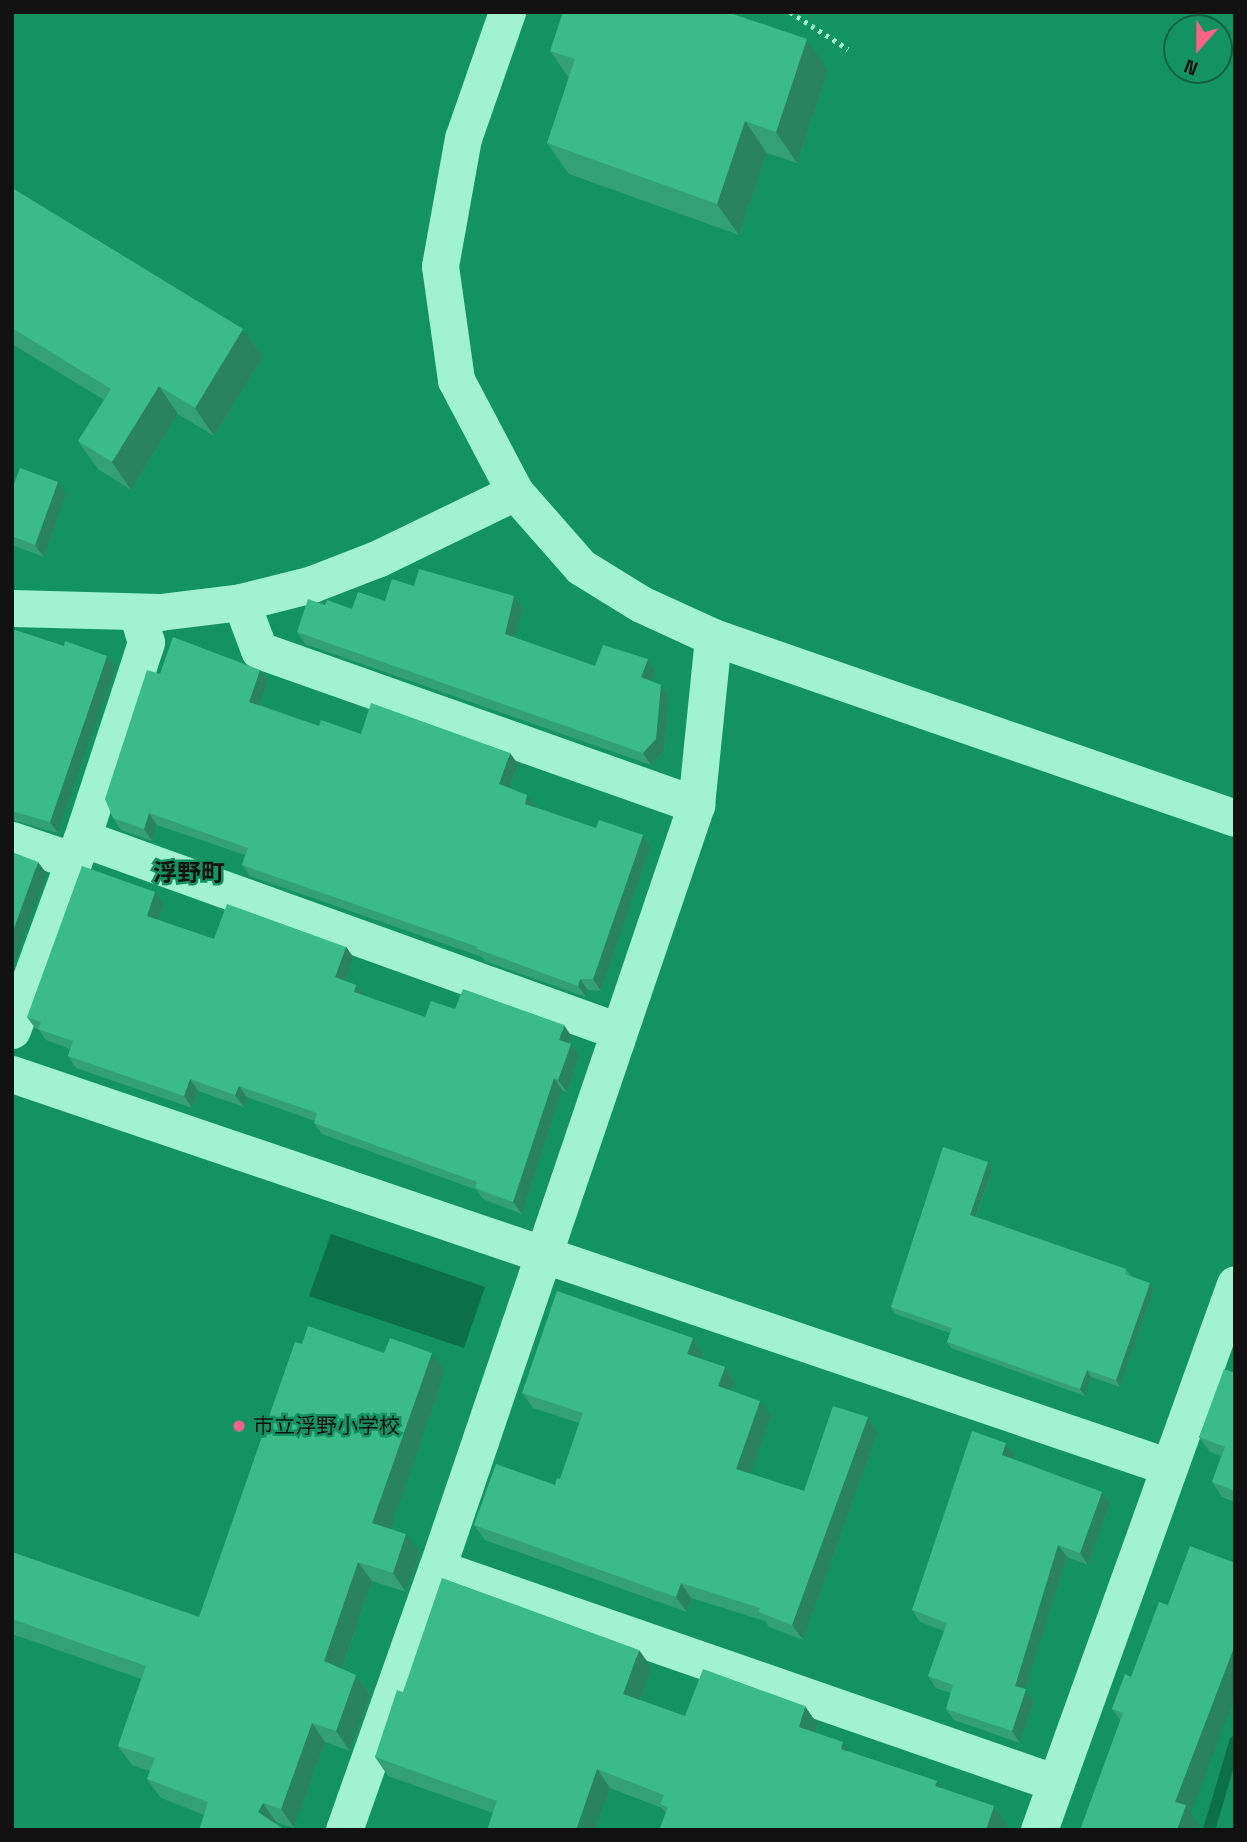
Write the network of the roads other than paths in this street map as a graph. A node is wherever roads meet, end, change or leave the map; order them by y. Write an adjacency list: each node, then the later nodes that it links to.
1 (507, 12): 2 (street)
2 (515, 492): 3 (street); 6 (street)
3 (241, 602): 5 (street); 7 (street)
4 (12, 608): 5 (street)
5 (137, 612): 10 (street)
6 (713, 637): 7 (street); 8 (street)
7 (696, 805): 12 (street)
8 (1235, 818)
9 (12, 840): 10 (street)
10 (78, 849): 11 (street); 12 (street)
11 (12, 1030)
12 (618, 1031): 14 (street)
13 (12, 1074): 14 (street)
14 (544, 1255): 16 (street); 17 (street)
15 (1235, 1284): 16 (street)
16 (1169, 1467): 18 (street)
17 (437, 1567): 18 (street); 19 (street)
18 (1056, 1783): 20 (street)
19 (344, 1830)
20 (1039, 1830)

